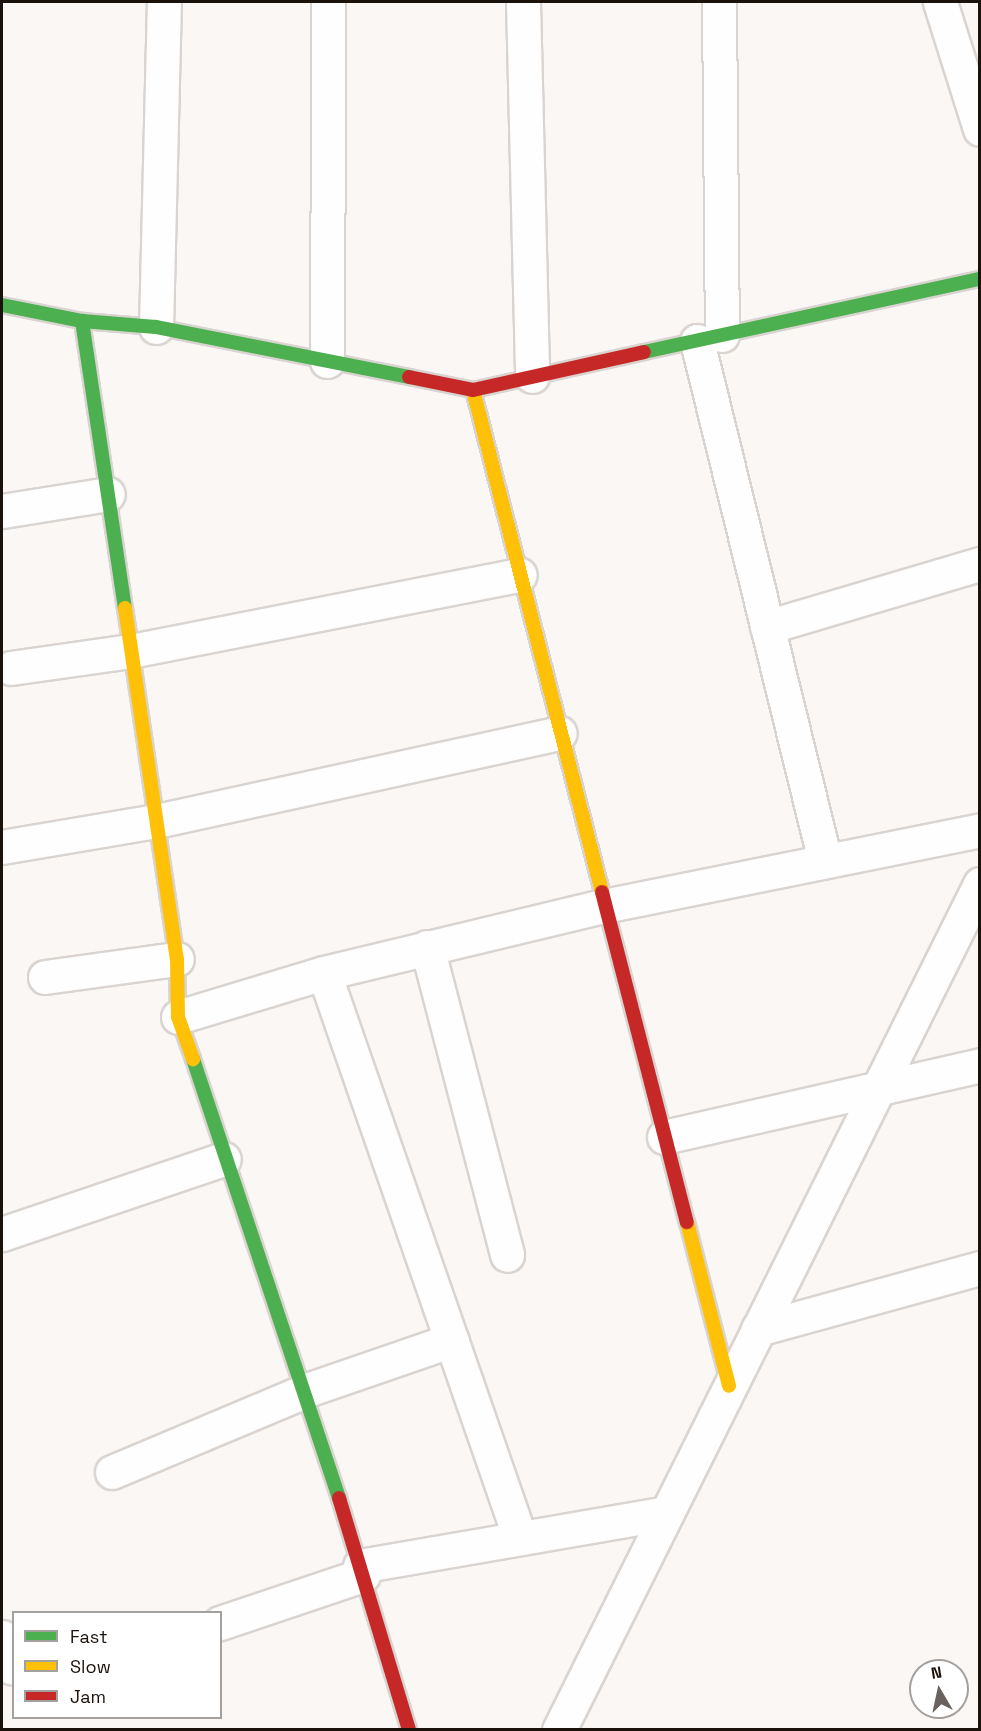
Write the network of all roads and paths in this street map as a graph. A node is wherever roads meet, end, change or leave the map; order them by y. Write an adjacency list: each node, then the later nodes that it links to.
1 (164, 2): 11 (street)
2 (328, 2): 13 (street)
3 (523, 2): 14 (street)
4 (719, 2): 12 (street)
5 (940, 2): 6 (street)
6 (969, 54): 7 (street)
7 (980, 129)
8 (980, 279): 12 (street)
9 (2, 305): 10 (street)
10 (82, 321): 11 (street); 16 (street)
11 (156, 327): 13 (street)
12 (709, 338): 14 (street); 20 (street)
13 (327, 361): 15 (street)
14 (532, 376): 15 (street)
15 (474, 390): 19 (street)
16 (108, 494): 17 (street); 21 (street)
17 (2, 511)
18 (980, 564): 20 (street)
19 (520, 575): 21 (street); 23 (street)
20 (767, 627): 27 (street)
21 (131, 651): 22 (street); 24 (street)
22 (10, 668)
23 (560, 733): 24 (street); 29 (street)
24 (156, 821): 26 (street); 31 (street)
25 (980, 830): 27 (street)
26 (2, 847)
27 (825, 861): 29 (street)
28 (980, 884): 36 (street)
29 (604, 906): 30 (street); 37 (street)
30 (427, 947): 32 (street); 40 (street)
31 (177, 960): 33 (street); 34 (street)
32 (324, 973): 34 (street); 43 (street)
33 (45, 977)
34 (178, 1017): 38 (street)
35 (980, 1065): 36 (street)
36 (875, 1093): 37 (street); 42 (street)
37 (664, 1137): 44 (street)
38 (224, 1159): 39 (street); 45 (street)
39 (2, 1234)
40 (507, 1255)
41 (980, 1268): 42 (street)
42 (758, 1329): 44 (street)
43 (452, 1340): 45 (street); 48 (street)
44 (729, 1386): 47 (street)
45 (307, 1390): 46 (street); 49 (street)
46 (112, 1472)
47 (666, 1513): 48 (street); 52 (street)
48 (520, 1538): 49 (street)
49 (361, 1570): 50 (street); 51 (street)
50 (222, 1622)
51 (409, 1730)
52 (559, 1730)

